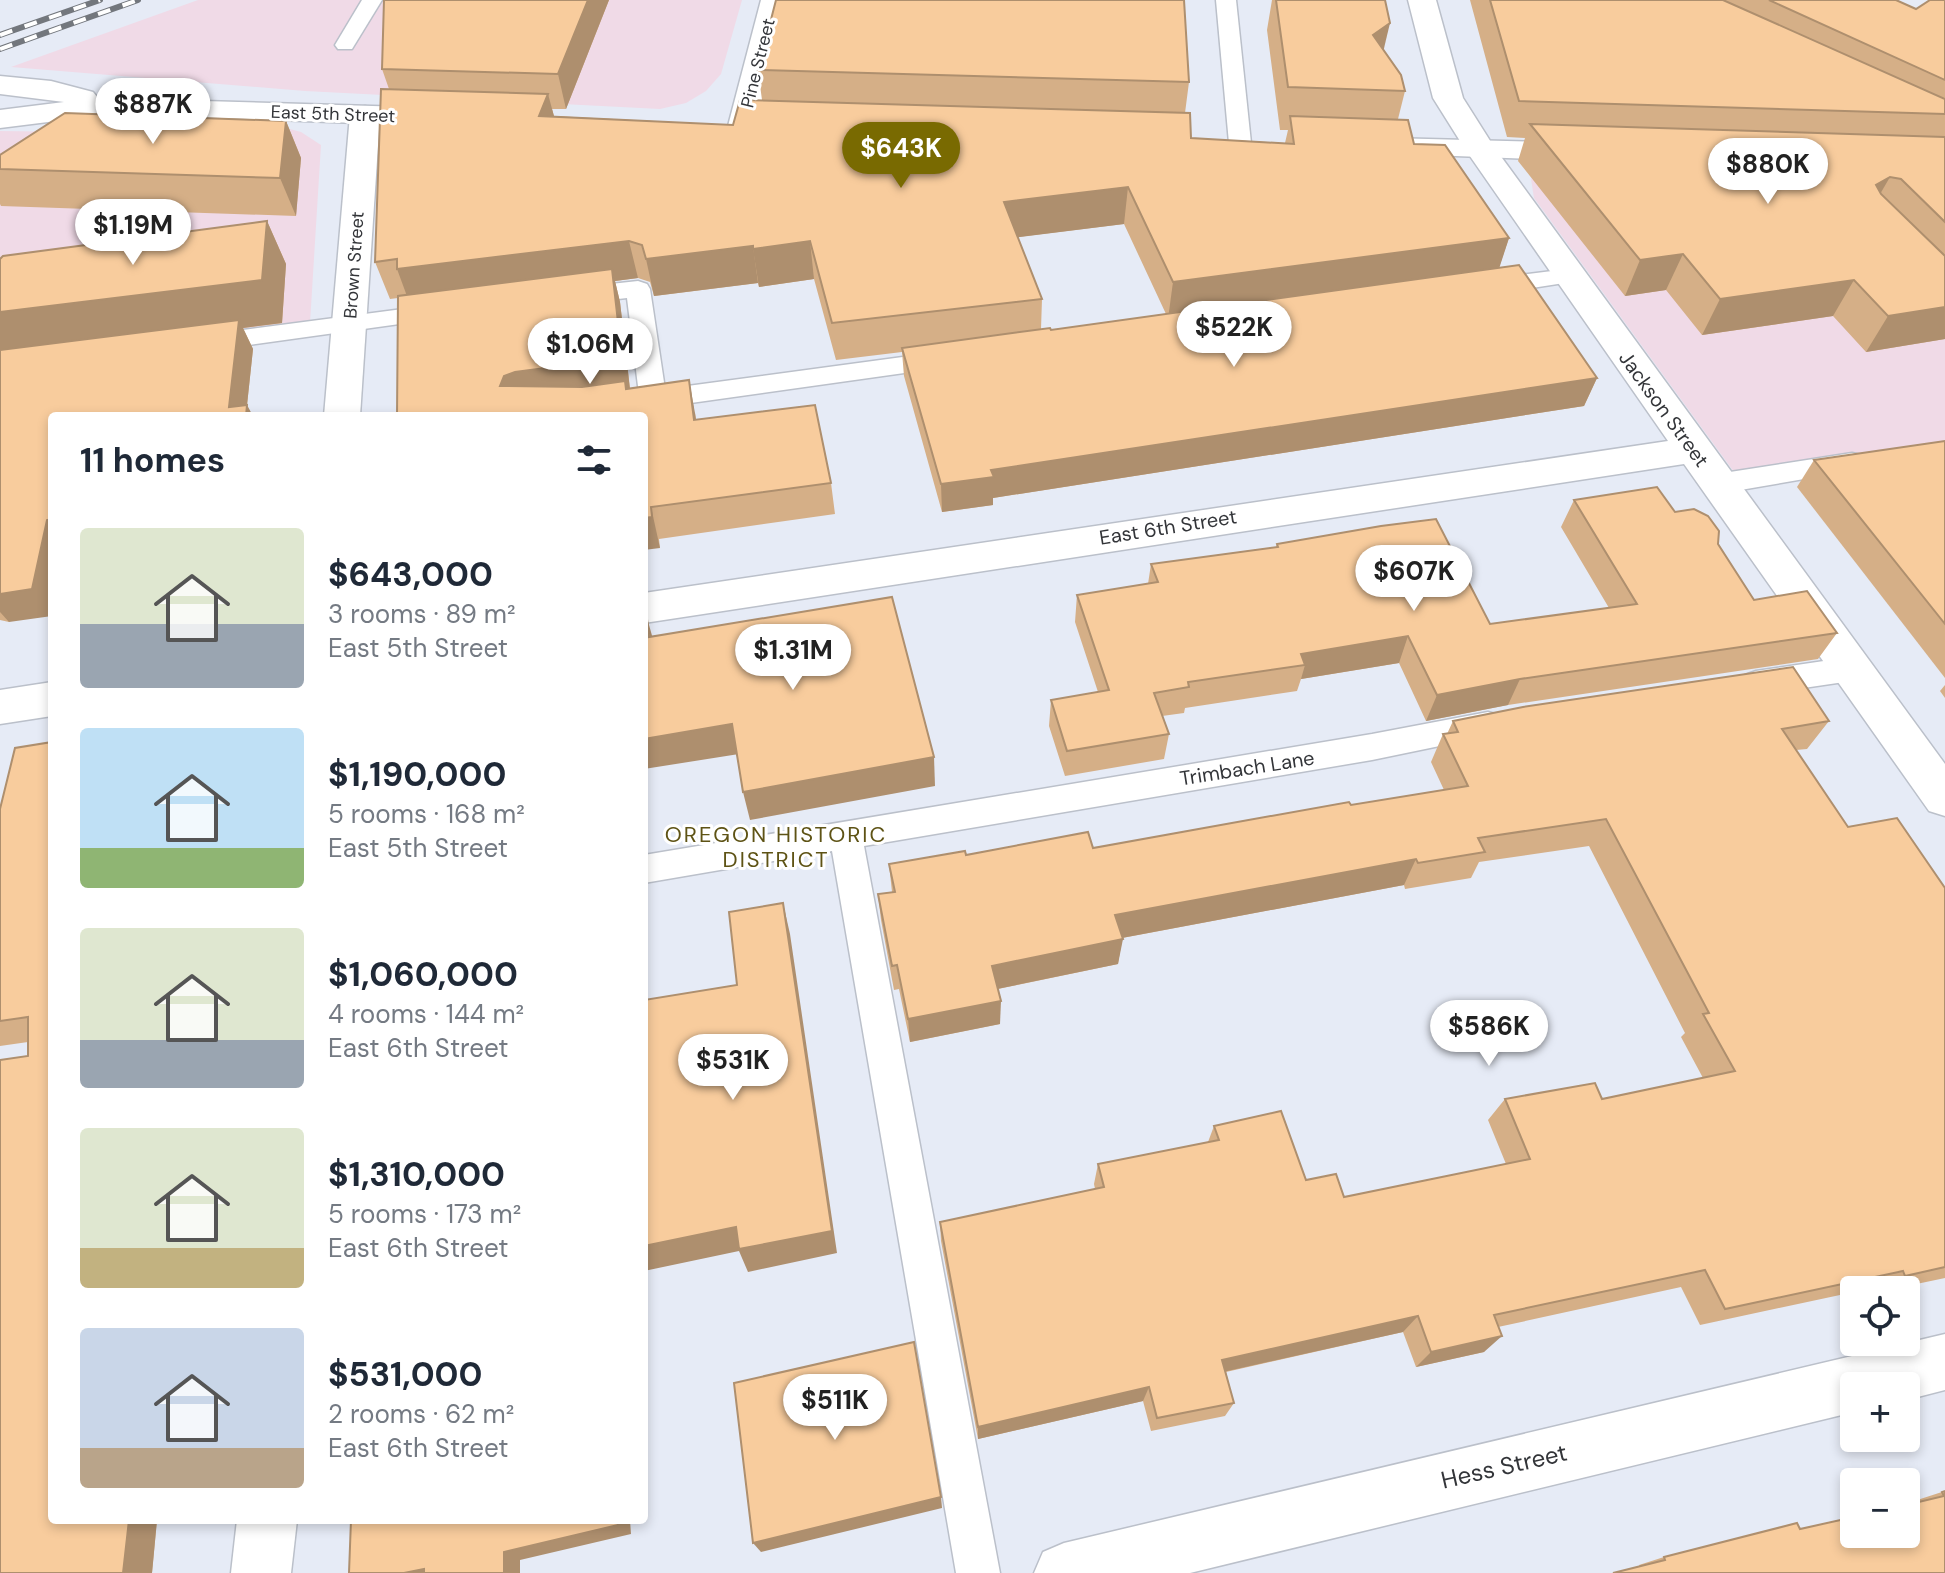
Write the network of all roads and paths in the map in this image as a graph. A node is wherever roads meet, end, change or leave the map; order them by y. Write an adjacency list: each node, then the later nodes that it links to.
1 (372, 0): 5 (lane)
2 (775, 0): 12 (street, Pine Street)
3 (1226, 0): 14 (lane)
4 (1422, 0): 17 (street, Jackson Street)
5 (345, 45)
6 (0, 85): 7 (street, East 5th Street)
7 (112, 105): 8 (street, East 5th Street); 10 (street, East 5th Street)
8 (365, 115): 9 (street, East 5th Street); 23 (street, Brown Street)
9 (475, 118)
10 (0, 119)
11 (712, 125): 12 (street)
12 (743, 126): 13 (street)
13 (775, 127)
14 (1226, 142): 15 (street)
15 (1272, 143)
16 (1368, 146): 17 (street)
17 (1480, 149): 18 (street); 19 (street, Jackson Street)
18 (1604, 152)
19 (1568, 276): 20 (lane); 29 (street, Jackson Street)
20 (1458, 291)
21 (547, 300): 26 (lane)
22 (471, 309): 23 (lane)
23 (349, 323): 24 (lane); 28 (street, Brown Street)
24 (175, 347)
25 (969, 356): 26 (lane)
26 (653, 399): 27 (lane)
27 (625, 403)
28 (342, 412)
29 (1693, 450): 31 (street, Jackson Street); 32 (street, East 6th Street)
30 (1884, 457): 31 (lane)
31 (1717, 484): 33 (street, Jackson Street)
32 (648, 607)
33 (1851, 669): 34 (lane); 38 (street, Jackson Street)
34 (1727, 687)
35 (48, 700): 36 (street)
36 (0, 707)
37 (1524, 718): 39 (lane, Trimbach Lane)
38 (1945, 798)
39 (846, 835): 40 (lane, Trimbach Lane); 45 (lane)
40 (648, 868)
41 (1945, 1362): 43 (street, Hess Street)
42 (267, 1524): 44 (street)
43 (1150, 1563): 46 (street, Hess Street)
44 (261, 1573)
45 (978, 1573)
46 (1064, 1573)

